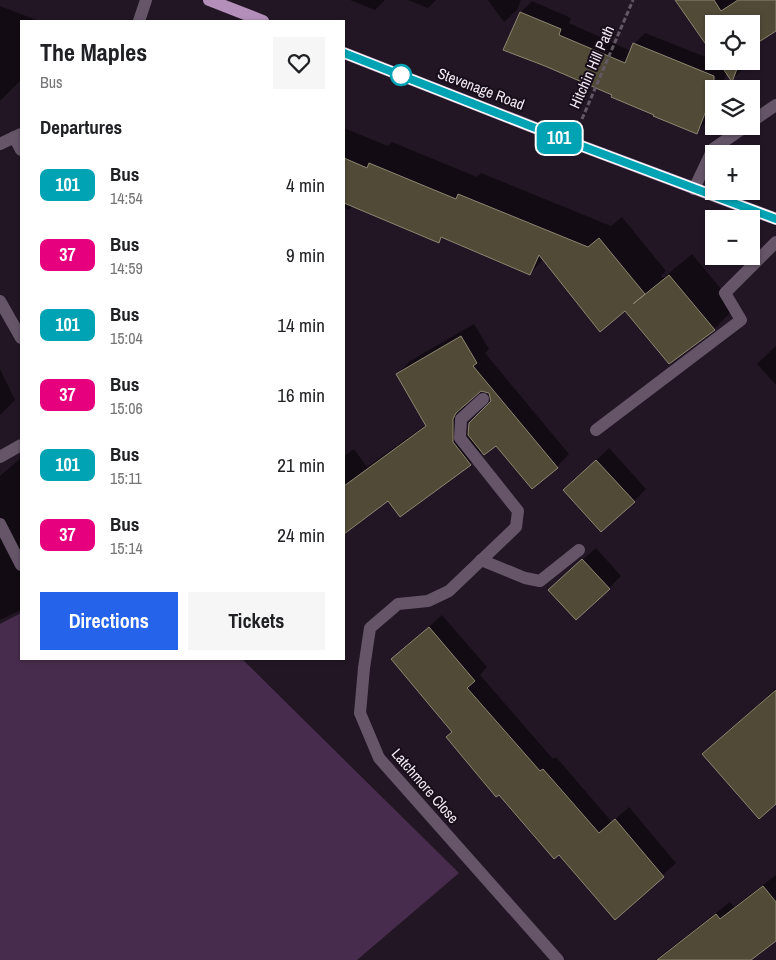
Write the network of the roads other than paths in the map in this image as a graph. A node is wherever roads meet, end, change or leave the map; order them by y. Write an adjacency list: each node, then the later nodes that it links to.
1 (146, 0): 3 (street)
2 (209, 0): 4 (main road)
3 (139, 20)
4 (260, 20)
5 (345, 53): 11 (main road, Stevenage Road)
6 (776, 105): 7 (street)
7 (760, 116)
8 (733, 135): 11 (street)
9 (18, 136): 10 (street)
10 (0, 144)
11 (694, 189): 12 (main road, Stevenage Road)
12 (776, 219)
13 (776, 242): 17 (street)
14 (0, 301): 15 (street)
15 (20, 336)
16 (483, 400): 22 (street, Latchmore Close)
17 (596, 430)
18 (20, 446): 19 (street)
19 (0, 457)
20 (0, 524): 23 (street)
21 (579, 550): 22 (street)
22 (481, 560): 24 (street, Latchmore Close)
23 (20, 563)
24 (558, 960)

